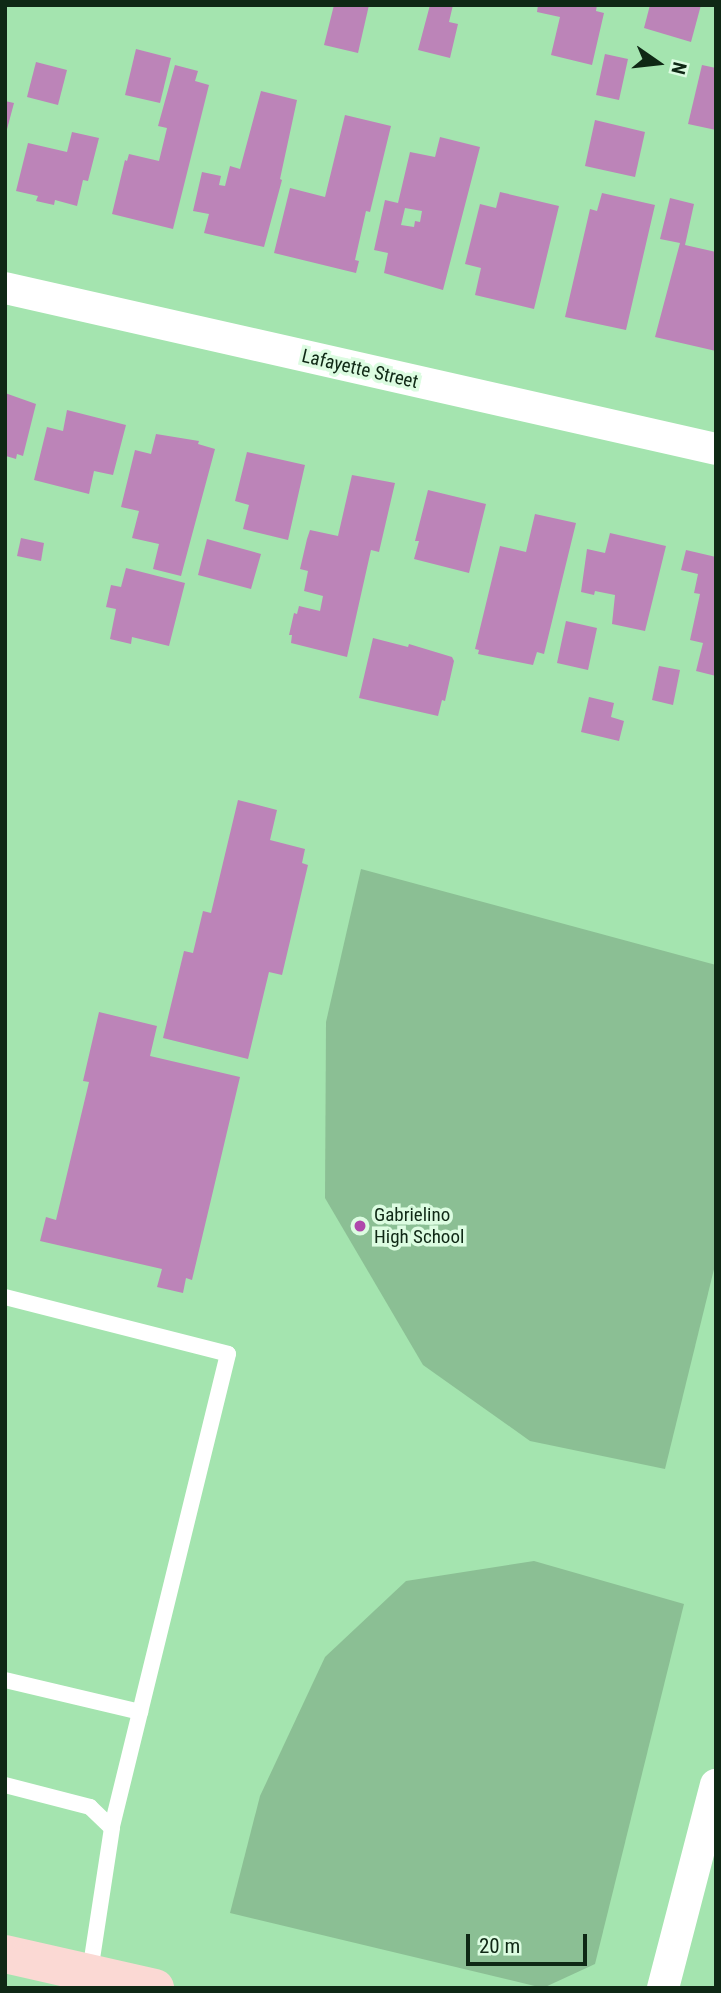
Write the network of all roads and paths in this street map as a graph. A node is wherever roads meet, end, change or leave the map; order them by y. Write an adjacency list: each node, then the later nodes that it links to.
1 (5, 288): 2 (street, Lafayette Street)
2 (716, 449)
3 (5, 1297): 5 (lane)
4 (5, 1680): 5 (lane)
5 (140, 1712): 8 (lane)
6 (5, 1785): 8 (lane)
7 (716, 1785): 12 (street)
8 (112, 1828): 10 (lane)
9 (5, 1954): 10 (main road)
10 (90, 1972): 11 (main road)
11 (155, 1988)
12 (663, 1988)

